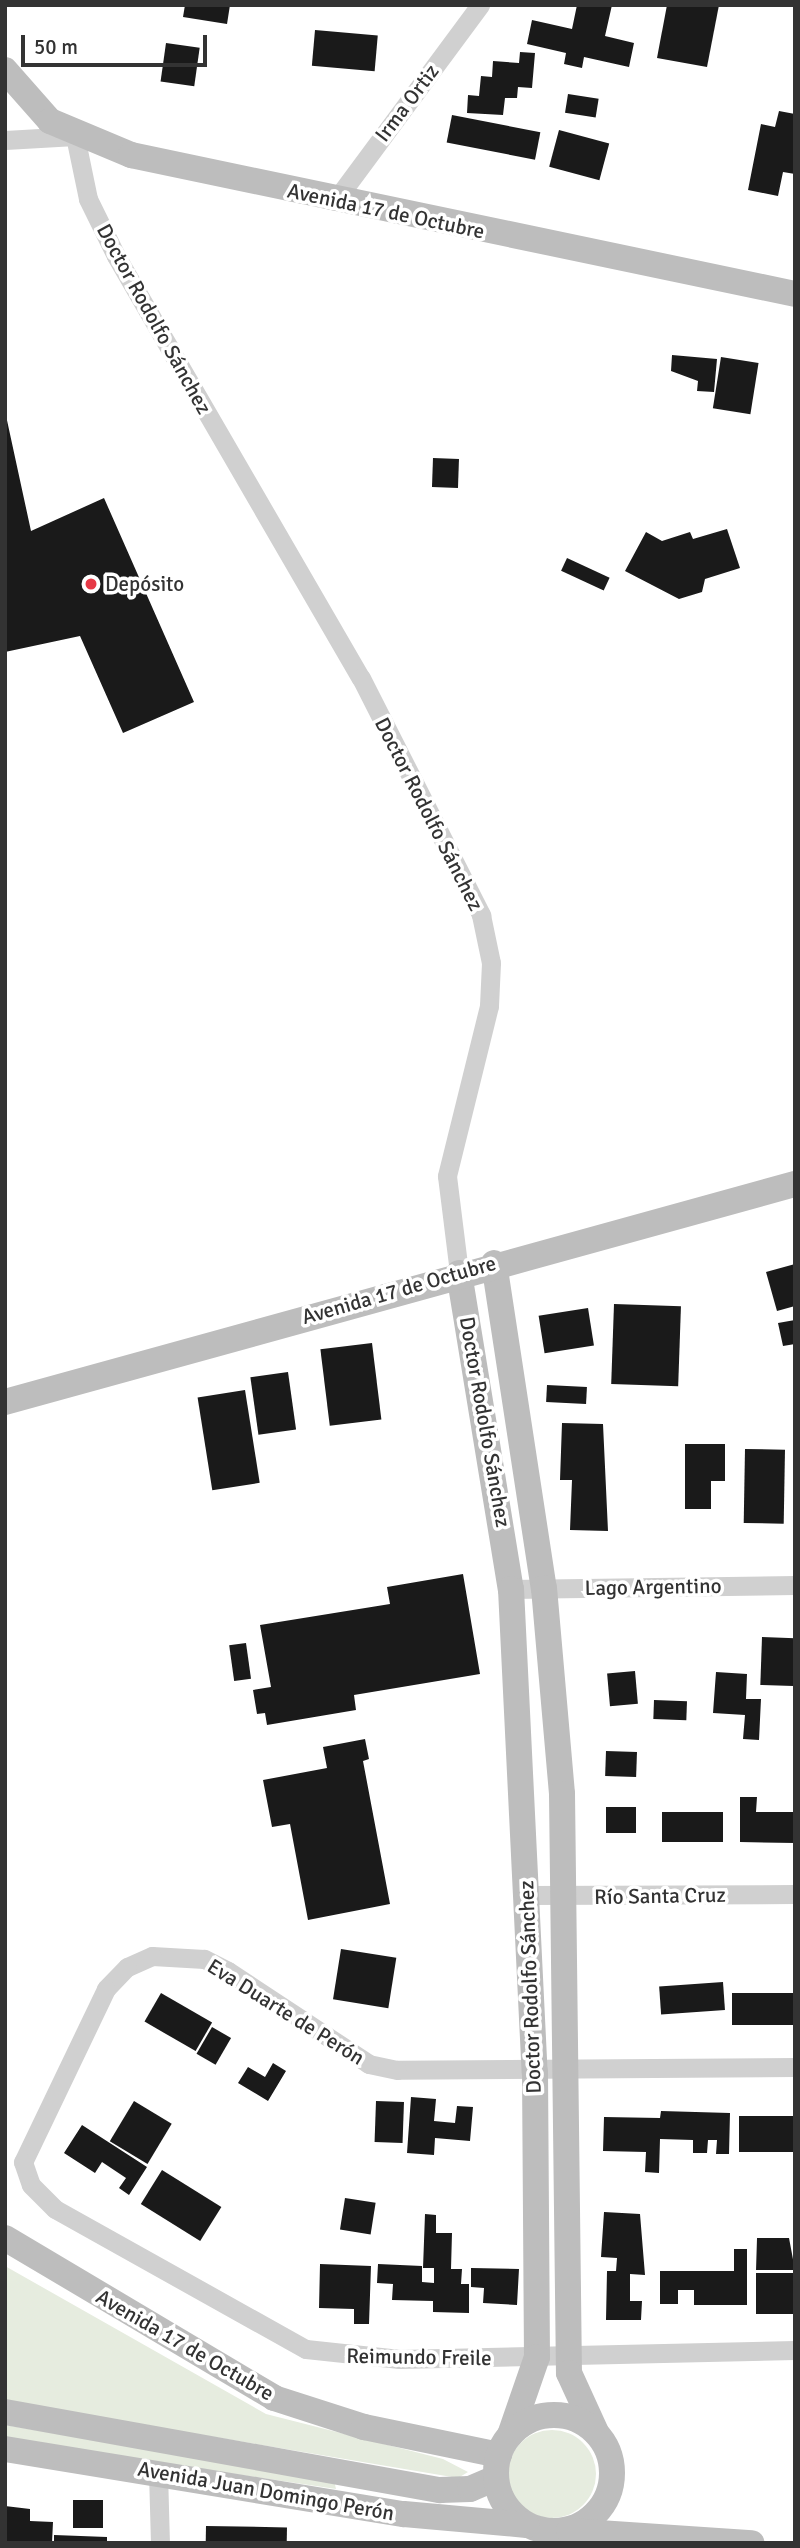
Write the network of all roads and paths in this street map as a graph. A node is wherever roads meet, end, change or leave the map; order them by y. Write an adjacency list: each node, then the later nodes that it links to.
1 (480, 5): 5 (street, Irma Ortiz)
2 (5, 69): 3 (street, Avenida 17 de Octubre)
3 (75, 136): 4 (street); 5 (street, Avenida 17 de Octubre); 9 (street, Doctor Rodolfo Sánchez)
4 (5, 140)
5 (335, 201): 6 (street, Avenida 17 de Octubre)
6 (795, 295)
7 (795, 1184): 8 (street, Avenida 17 de Octubre)
8 (494, 1263): 9 (street, Avenida 17 de Octubre); 12 (street, Doctor Rodolfo Sánchez)
9 (459, 1273): 10 (street, Avenida 17 de Octubre); 13 (street, Doctor Rodolfo Sánchez)
10 (5, 1402)
11 (795, 1585): 12 (street, Lago Argentino)
12 (544, 1588): 13 (street, Lago Argentino); 16 (street, Doctor Rodolfo Sánchez)
13 (511, 1589): 15 (street, Doctor Rodolfo Sánchez)
14 (795, 1894): 16 (street, Río Santa Cruz)
15 (526, 1895): 16 (street, Río Santa Cruz); 19 (street, Doctor Rodolfo Sánchez)
16 (564, 1898): 18 (street, Doctor Rodolfo Sánchez)
17 (795, 2067): 18 (street, Eva Duarte de Perón)
18 (568, 2070): 19 (street, Eva Duarte de Perón); 23 (street, Doctor Rodolfo Sánchez)
19 (535, 2072): 20 (street, Eva Duarte de Perón); 24 (street, Doctor Rodolfo Sánchez)
20 (23, 2162): 24 (street, Reimundo Freile)
21 (5, 2238): 28 (street, Avenida 17 de Octubre)
22 (795, 2350): 23 (street, Reimundo Freile)
23 (568, 2356): 24 (street, Reimundo Freile); 26 (street, Doctor Rodolfo Sánchez)
24 (537, 2357): 28 (street, Doctor Rodolfo Sánchez)
25 (5, 2412): 28 (street, Avenida Juan Domingo Perón)
26 (596, 2432): 28 (street); 30 (street)
27 (5, 2449): 29 (street, Avenida Juan Domingo Perón)
28 (502, 2456): 31 (street)
29 (158, 2472): 31 (street, Avenida Juan Domingo Perón); 34 (street)
30 (609, 2493): 31 (street); 32 (street); 33 (street)
31 (540, 2532): 33 (street, Avenida Juan Domingo Perón)
32 (648, 2535): 33 (street, Avenida Juan Domingo Perón); 35 (street, Avenida Juan Domingo Perón)
33 (609, 2538)
34 (160, 2543)
35 (752, 2543)

